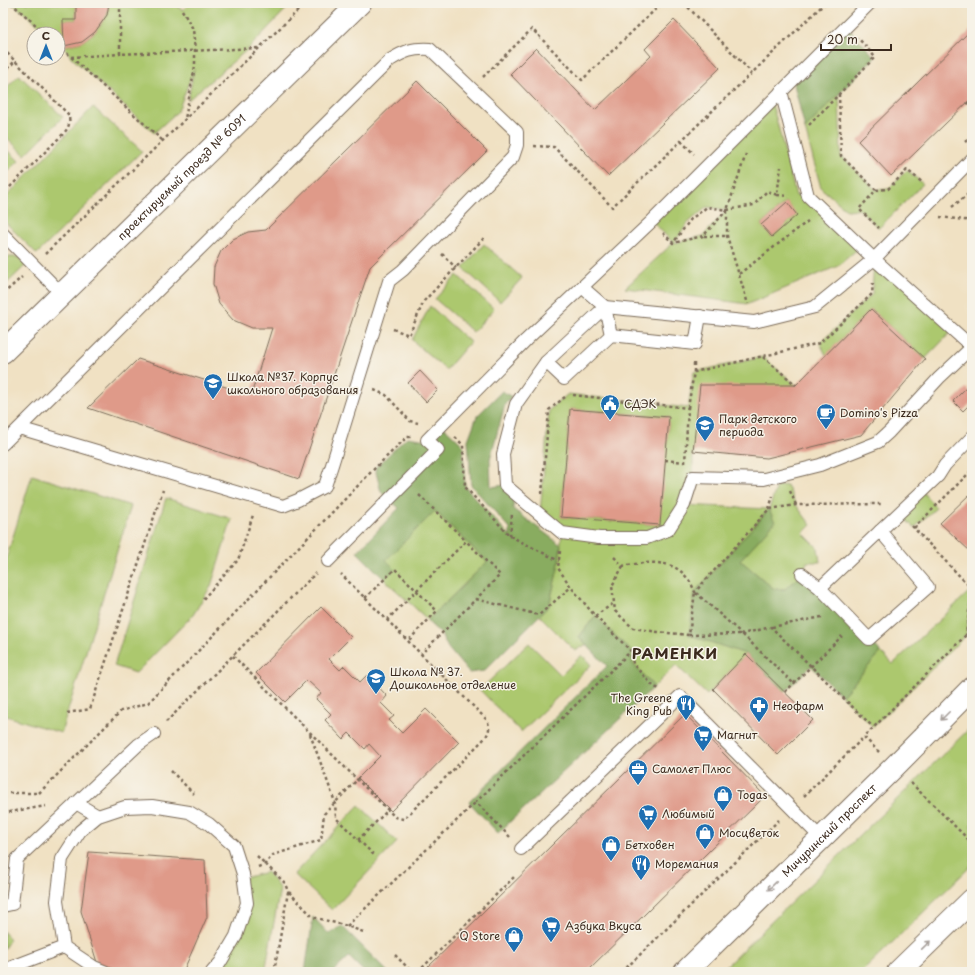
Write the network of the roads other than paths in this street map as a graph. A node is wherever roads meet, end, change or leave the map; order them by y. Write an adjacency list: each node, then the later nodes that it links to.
1 (360, 3): 8 (main road, проектируемый проезд № 6091)
2 (870, 3): 3 (lane)
3 (781, 91): 6 (lane); 7 (lane)
4 (972, 159): 6 (lane)
5 (4, 238): 8 (lane)
6 (874, 259): 10 (lane); 12 (lane)
7 (582, 287): 9 (lane); 19 (lane)
8 (62, 294): 13 (main road, проектируемый проезд № 6091)
9 (605, 307): 10 (lane); 11 (lane); 14 (lane)
10 (700, 316): 11 (lane)
11 (611, 335): 14 (lane)
12 (972, 347): 14 (lane)
13 (3, 352)
14 (546, 362)
15 (19, 428): 15 (lane); 17 (lane)
16 (972, 437): 18 (lane)
17 (3, 444)
18 (880, 531): 21 (lane); 21 (lane)
19 (328, 561)
20 (802, 574): 21 (lane)
21 (820, 588)
22 (972, 688): 26 (main road, Мичуринский проспект, one-way to 26)
23 (154, 734): 24 (lane)
24 (76, 803): 25 (lane); 29 (lane)
25 (98, 816): 30 (lane); 33 (lane)
26 (821, 838): 27 (lane); 34 (main road, Мичуринский проспект, one-way to 34)
27 (521, 849)
28 (972, 900): 35 (main road, one-way to 28)
29 (3, 906)
30 (64, 947): 31 (lane); 32 (lane)
31 (4, 972)
32 (106, 972)
33 (212, 972)
34 (685, 972)
35 (898, 972)

